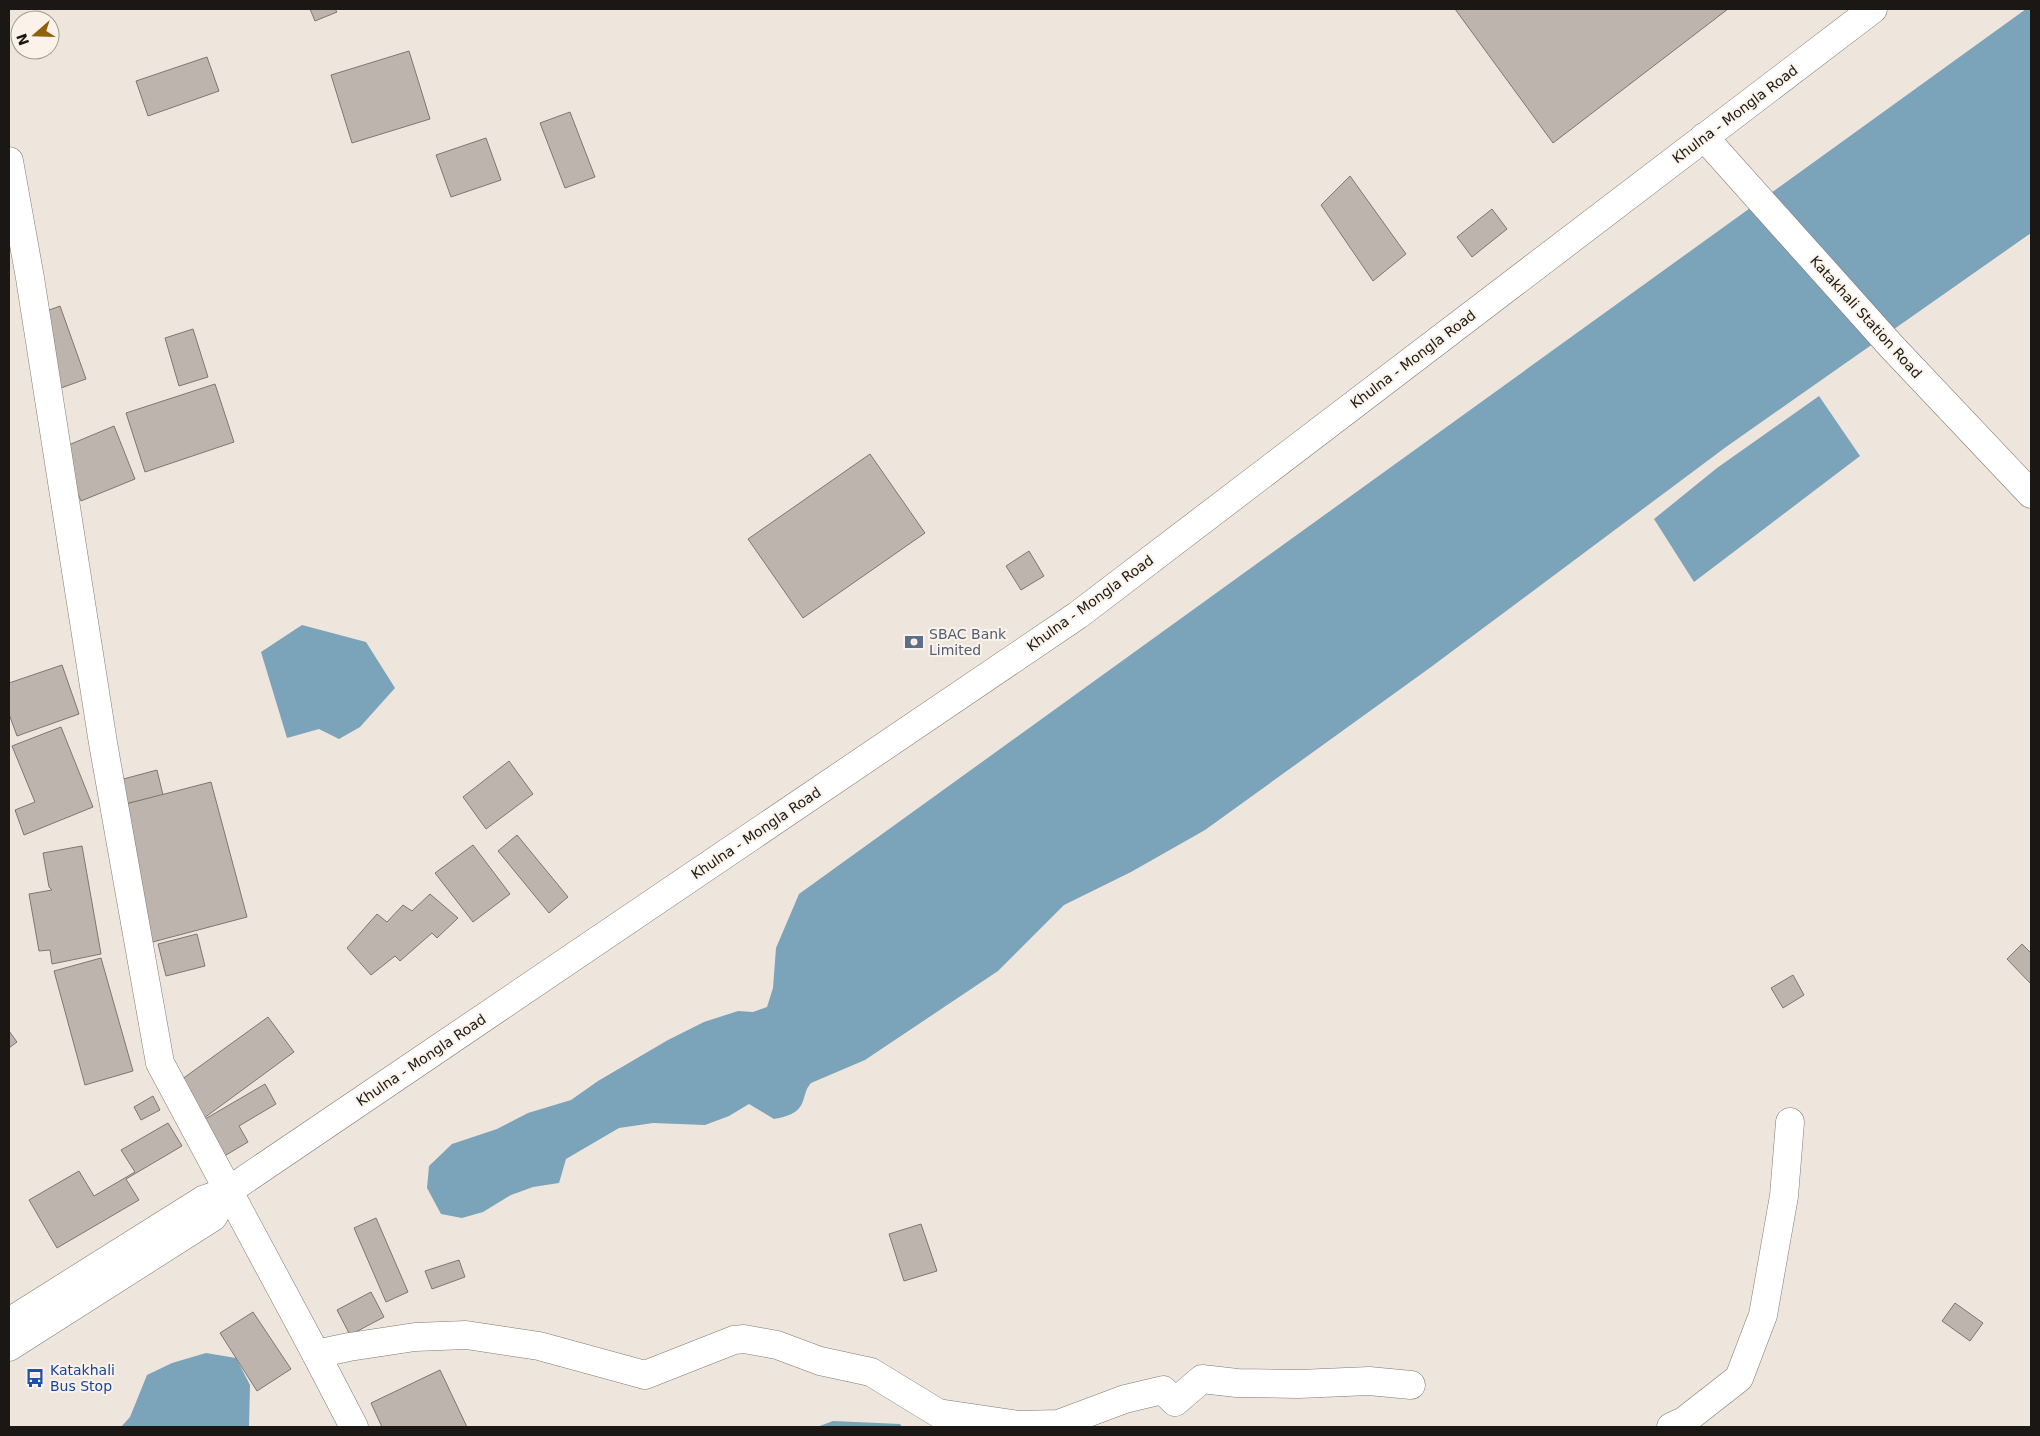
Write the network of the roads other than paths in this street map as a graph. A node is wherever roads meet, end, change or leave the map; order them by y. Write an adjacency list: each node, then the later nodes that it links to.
1 (1873, 9): 2 (main road, Khulna - Mongla Road)
2 (1704, 137): 4 (main road, Katakhali Station Road); 6 (main road, Khulna - Mongla Road)
3 (9, 161): 6 (main road)
4 (2031, 494)
5 (1790, 1122): 12 (main road)
6 (228, 1191): 7 (main road); 8 (main road); 9 (main road)
7 (9, 1322)
8 (9, 1348)
9 (316, 1354): 10 (main road); 11 (main road)
10 (1412, 1385)
11 (354, 1427)
12 (1671, 1427)

